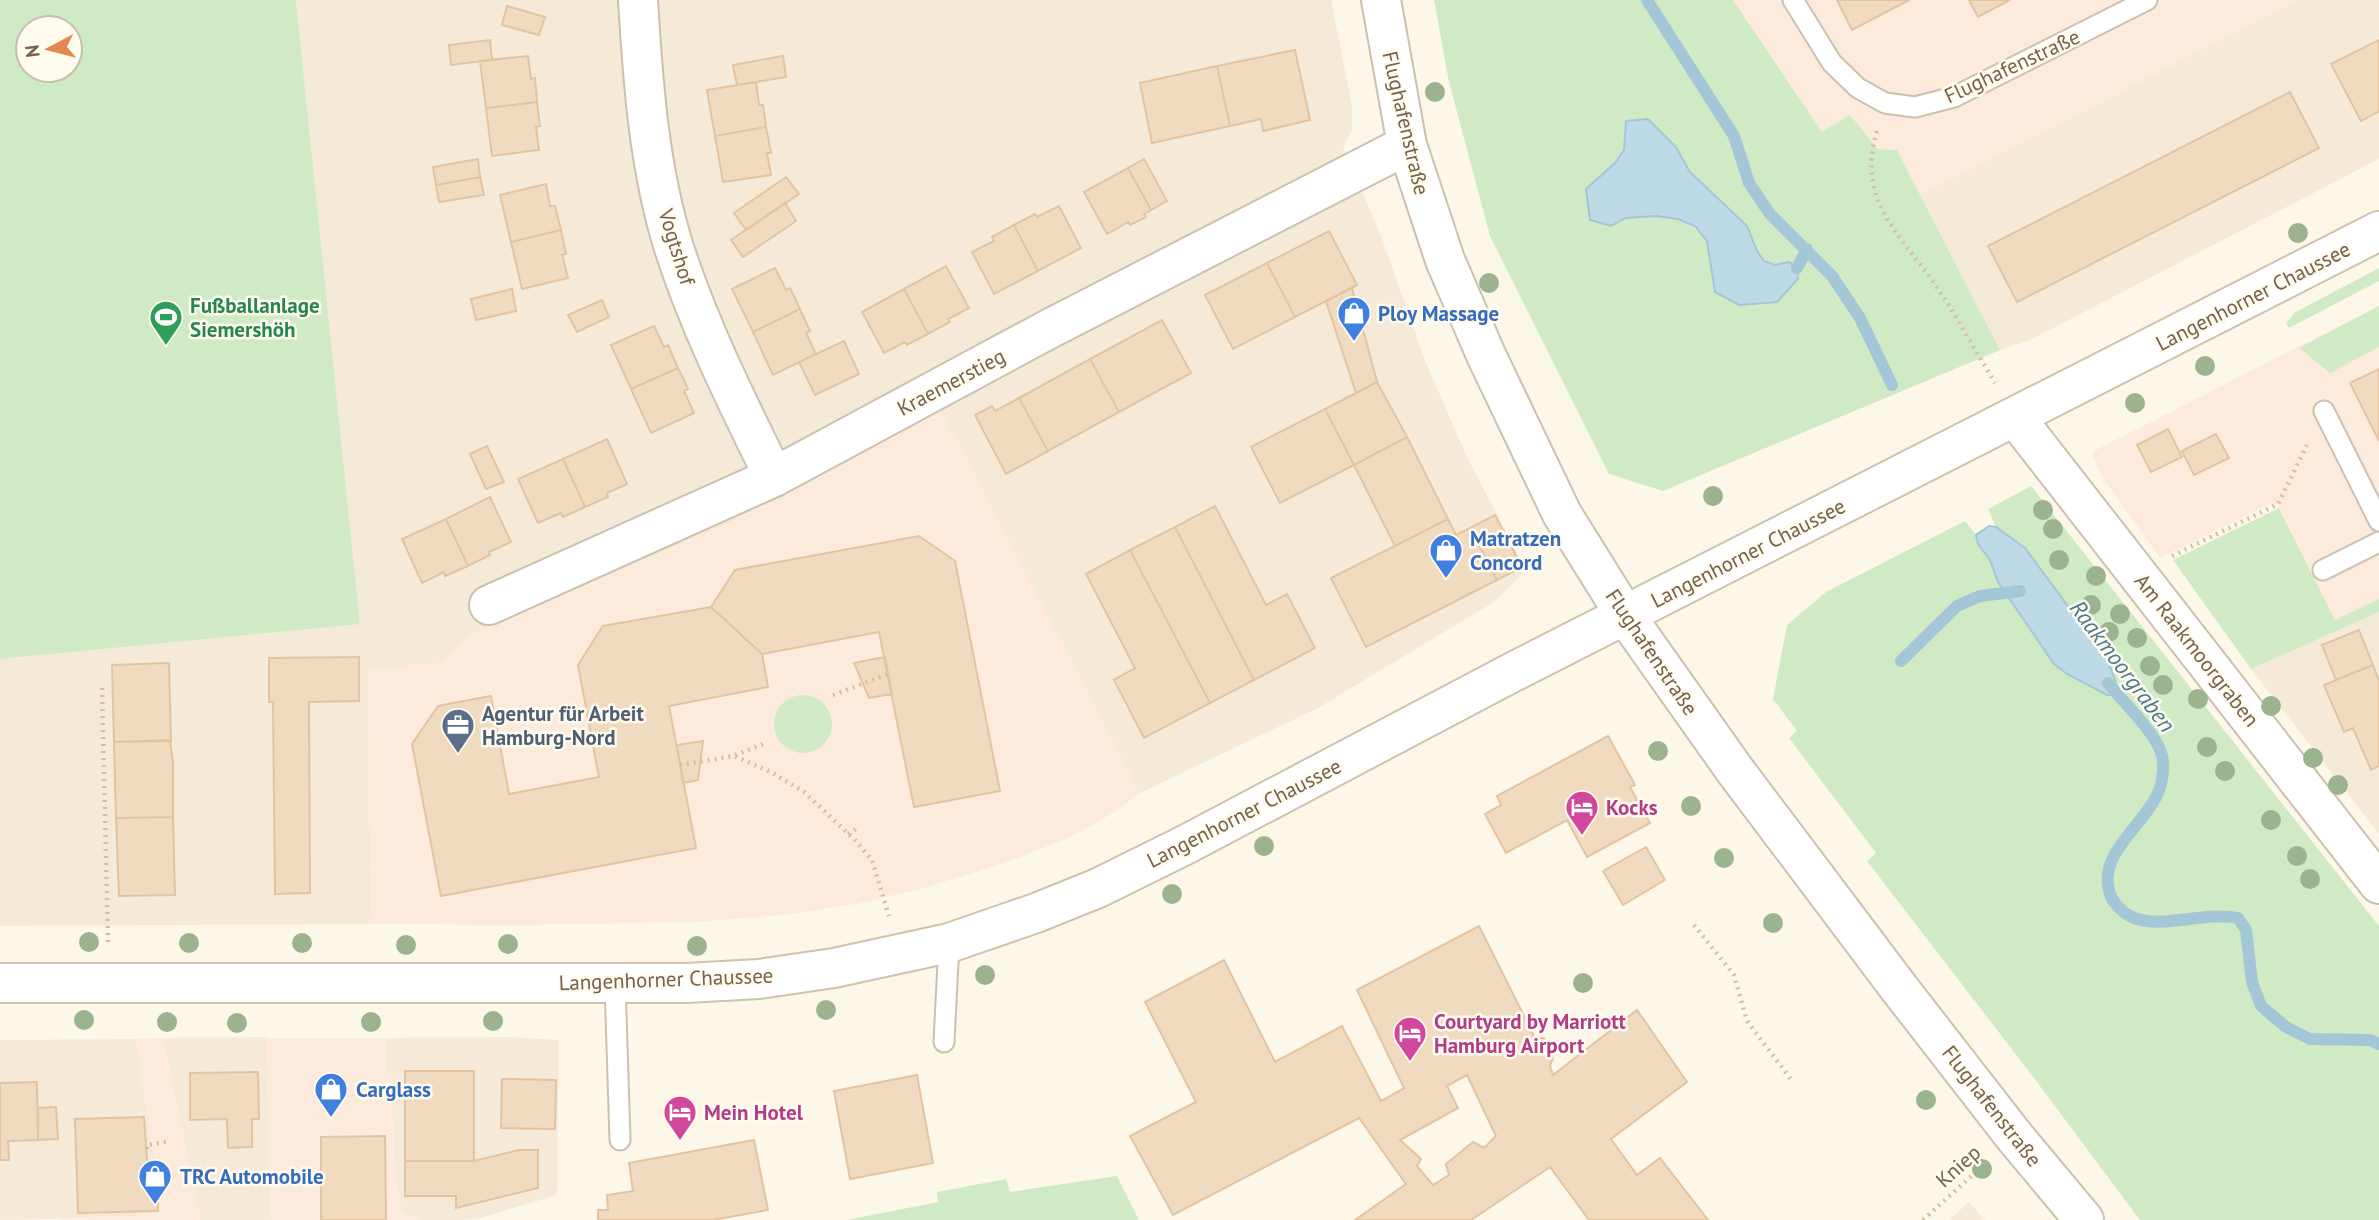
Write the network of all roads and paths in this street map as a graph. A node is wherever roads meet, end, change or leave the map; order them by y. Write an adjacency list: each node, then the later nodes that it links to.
1 (638, 0): 10 (street, Vogtshof)
2 (1381, 0): 6 (street, Flughafenstraße)
3 (1793, 0): 5 (lane, Flughafenstraße)
4 (2147, 0): 5 (lane, Flughafenstraße)
5 (1885, 103): 9 (path)
6 (1407, 145): 10 (street, Kraemerstieg); 16 (street, Flughafenstraße)
7 (2379, 231): 9 (street, Langenhorner Chaussee)
8 (2324, 411): 11 (lane); 14 (path)
9 (2015, 417): 14 (street, Am Raakmoorgraben); 16 (street, Langenhorner Chaussee)
10 (774, 477): 15 (street, Kraemerstieg)
11 (2379, 521)
12 (2379, 542): 13 (lane)
13 (2323, 570)
14 (2137, 573): 25 (street, Am Raakmoorgraben)
15 (489, 606)
16 (1625, 615): 28 (street, Langenhorner Chaussee); 34 (street, Flughafenstraße)
17 (888, 674): 19 (path)
18 (102, 688): 30 (path)
19 (833, 695)
20 (766, 743): 21 (path)
21 (734, 755): 22 (path); 24 (path)
22 (680, 765)
23 (858, 828): 24 (path)
24 (848, 834): 26 (path)
25 (2379, 884)
26 (886, 908)
27 (1694, 925): 33 (path)
28 (949, 943): 31 (street, Langenhorner Chaussee); 32 (lane)
29 (0, 983): 30 (street, Langenhorner Chaussee)
30 (109, 983): 31 (street, Langenhorner Chaussee)
31 (615, 983): 35 (lane)
32 (944, 1042)
33 (1793, 1082)
34 (2014, 1136): 38 (path, Kniep); 39 (street, Flughafenstraße)
35 (620, 1140)
36 (166, 1142): 37 (path)
37 (147, 1149)
38 (1923, 1220)
39 (2084, 1220)

